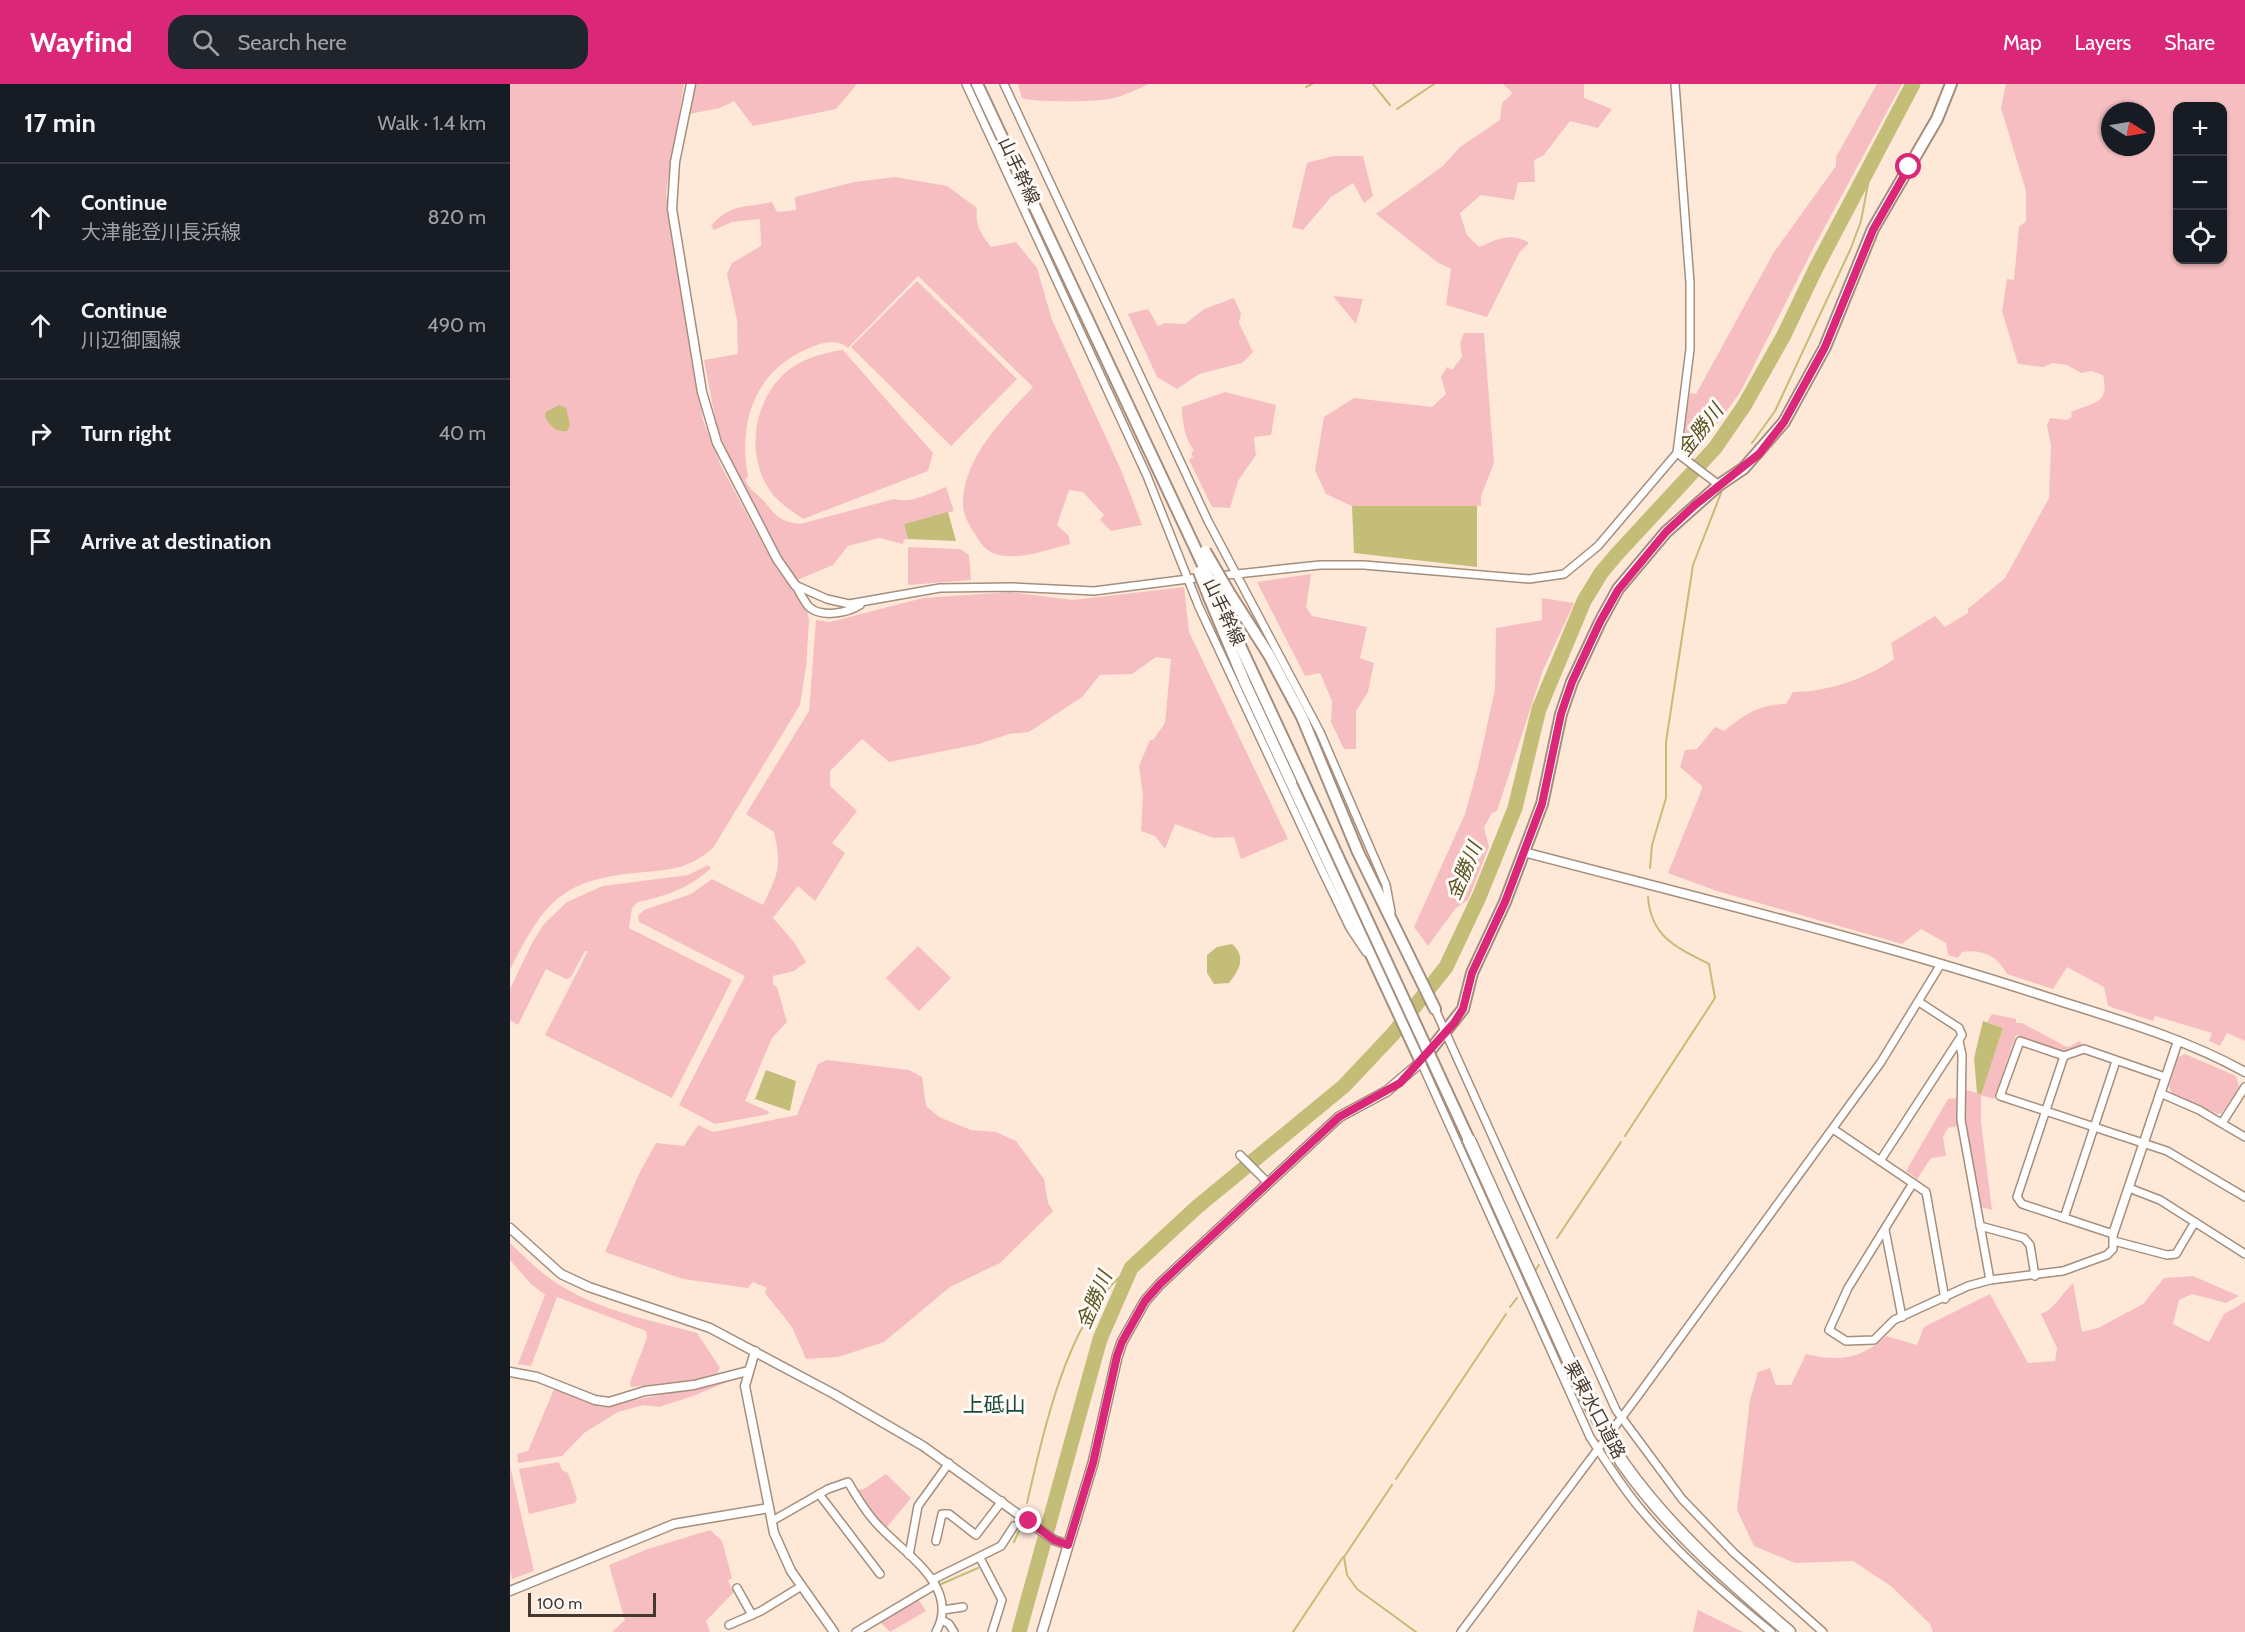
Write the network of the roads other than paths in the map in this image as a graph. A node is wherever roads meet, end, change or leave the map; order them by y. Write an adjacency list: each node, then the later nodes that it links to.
1 (691, 84): 13 (street)
2 (966, 84): 12 (street)
3 (977, 84): 8 (main road, 山手幹線)
4 (1004, 84): 11 (street)
5 (1675, 84): 7 (street)
6 (1951, 84): 9 (main road)
7 (1677, 453): 9 (street); 11 (street)
8 (1154, 459): 10 (main road); 10 (main road, 山手幹線)
9 (1716, 483): 16 (main road)
10 (1198, 552): 14 (main road, 山手幹線, bridge); 17 (main road, bridge)
11 (1236, 574): 12 (street); 17 (street)
12 (1188, 578): 15 (street); 19 (street)
13 (795, 585): 15 (street); 15 (street)
14 (1213, 596): 19 (main road); 37 (main road, 山手幹線, bridge)
15 (862, 603)
16 (1524, 852): 18 (street); 22 (main road)
17 (1393, 922): 21 (main road)
18 (1941, 964): 20 (street); 24 (street)
19 (1377, 970): 27 (main road)
20 (1919, 1002): 23 (street); 35 (street)
21 (1435, 1009): 22 (street)
22 (1447, 1032): 27 (main road); 59 (street)
23 (1959, 1041): 40 (street); 47 (street)
24 (2178, 1041): 28 (street); 29 (street)
25 (2064, 1056): 26 (street); 32 (street); 32 (street)
26 (2116, 1061): 29 (street); 34 (street)
27 (1421, 1062): 41 (main road); 60 (street)
28 (2245, 1072)
29 (2165, 1077): 31 (street)
30 (2245, 1087): 33 (street)
31 (2160, 1094): 33 (street); 38 (street)
32 (2046, 1111): 34 (street); 45 (street)
33 (2222, 1123): 36 (street)
34 (2094, 1126): 38 (street); 45 (street)
35 (1833, 1129): 40 (street); 59 (street)
36 (2245, 1137)
37 (1470, 1140): 89 (highway, 栗東水口道路, bridge)
38 (2143, 1143): 43 (street); 44 (street)
39 (1240, 1155): 41 (street)
40 (1880, 1161): 42 (street)
41 (1267, 1182): 68 (main road)
42 (1912, 1183): 49 (street); 54 (street)
43 (2129, 1188): 46 (street); 50 (street)
44 (2245, 1197)
45 (2064, 1218): 50 (street)
46 (2195, 1222): 50 (street); 51 (street)
47 (1980, 1226): 52 (street); 53 (street)
48 (510, 1228): 56 (street)
49 (1885, 1230): 55 (street); 55 (street)
50 (2114, 1238): 52 (street)
51 (2245, 1253)
52 (2035, 1276): 53 (street)
53 (1990, 1280): 54 (street)
54 (1945, 1299): 55 (street)
55 (1902, 1317)
56 (755, 1351): 57 (street); 61 (street)
57 (748, 1371): 58 (street); 64 (street)
58 (510, 1372)
59 (1621, 1418): 60 (street); 90 (street)
60 (1598, 1449): 87 (street); 88 (street)
61 (949, 1463): 63 (street); 69 (street)
62 (819, 1494): 65 (street); 69 (street); 71 (street)
63 (1002, 1501): 67 (street); 68 (street)
64 (769, 1508): 65 (street); 75 (street)
65 (772, 1521): 73 (street)
66 (1014, 1526): 70 (street)
67 (936, 1541)
68 (1065, 1545): 86 (main road)
69 (909, 1555): 72 (street)
70 (980, 1558): 72 (street); 85 (street)
71 (880, 1574)
72 (934, 1582): 77 (street); 82 (street)
73 (800, 1587): 78 (street); 81 (street)
74 (737, 1588): 78 (street)
75 (510, 1591)
76 (963, 1607): 77 (street)
77 (943, 1610): 79 (street)
78 (752, 1615): 80 (street)
79 (942, 1620): 83 (street); 84 (street)
80 (729, 1625)
81 (834, 1632)
82 (856, 1632)
83 (936, 1632)
84 (954, 1632)
85 (992, 1632)
86 (1042, 1632)
87 (1461, 1632)
88 (1771, 1632)
89 (1789, 1632)
90 (1823, 1632)

